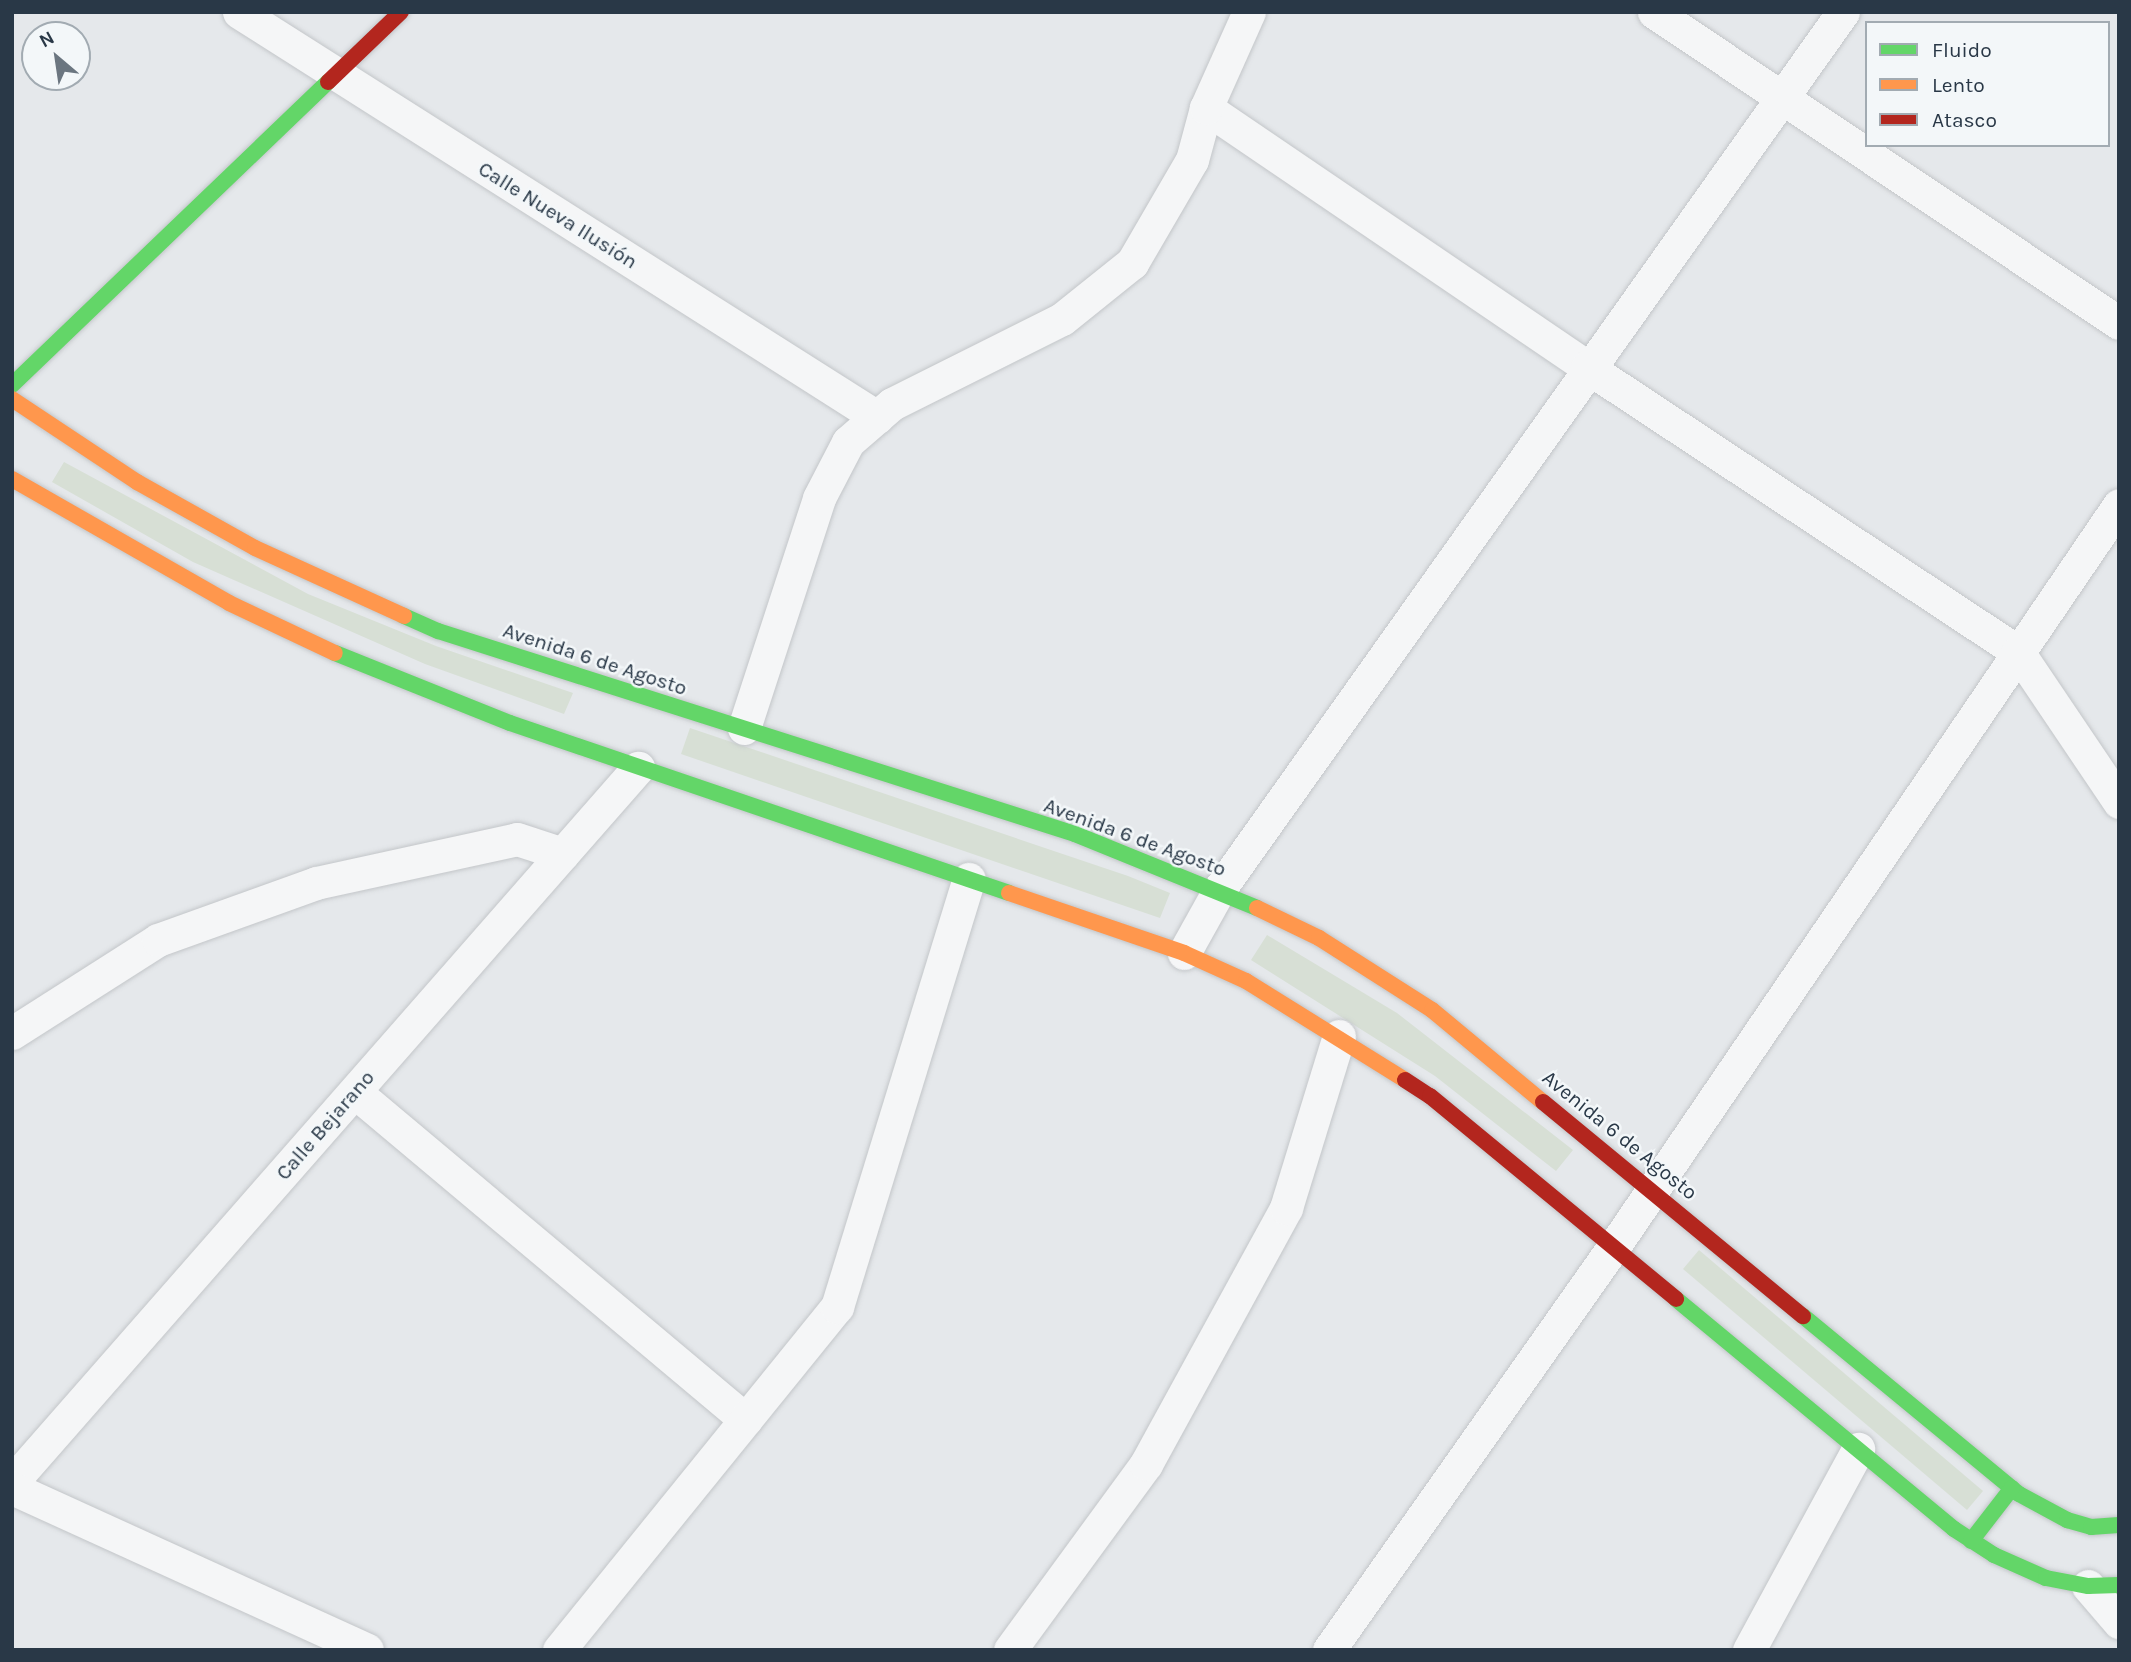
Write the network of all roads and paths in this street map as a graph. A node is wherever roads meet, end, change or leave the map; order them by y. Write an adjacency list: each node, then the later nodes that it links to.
1 (239, 12): 6 (street, Calle Nueva Ilusión)
2 (401, 12): 6 (main road)
3 (1249, 12): 8 (street)
4 (1654, 12): 7 (street)
5 (1843, 12): 7 (street)
6 (339, 76): 11 (main road); 13 (street, Calle Nueva Ilusión)
7 (1782, 96): 9 (street); 10 (street)
8 (1206, 108): 10 (street); 13 (street)
9 (2119, 323)
10 (1587, 367): 16 (street); 22 (street)
11 (12, 385)
12 (12, 399): 17 (main road, Avenida 6 de Agosto)
13 (877, 417): 17 (street)
14 (12, 479): 18 (main road)
15 (2119, 505): 16 (street)
16 (2018, 652): 19 (street); 27 (street)
17 (744, 728): 22 (main road, Avenida 6 de Agosto)
18 (638, 768): 20 (street, Calle Bejarano); 21 (main road)
19 (2119, 802)
20 (563, 854): 24 (street); 26 (street, Calle Bejarano)
21 (970, 879): 23 (main road); 29 (street)
22 (1219, 890): 23 (street); 27 (main road, Avenida 6 de Agosto)
23 (1184, 953): 25 (main road)
24 (12, 1032)
25 (1339, 1036): 28 (main road); 40 (street)
26 (355, 1092): 29 (street); 31 (street, Calle Bejarano)
27 (1653, 1188): 28 (street); 33 (main road, Avenida 6 de Agosto)
28 (1615, 1245): 30 (main road); 41 (street)
29 (746, 1420): 39 (street)
30 (1858, 1449): 35 (main road); 42 (street)
31 (12, 1482)
32 (12, 1488): 38 (street)
33 (2012, 1488): 34 (main road, Avenida 6 de Agosto); 35 (main road)
34 (2119, 1525)
35 (1971, 1541): 36 (main road)
36 (2103, 1578): 37 (street)
37 (2119, 1622)
38 (367, 1650)
39 (559, 1650)
40 (1010, 1650)
41 (1329, 1650)
42 (1749, 1650)

